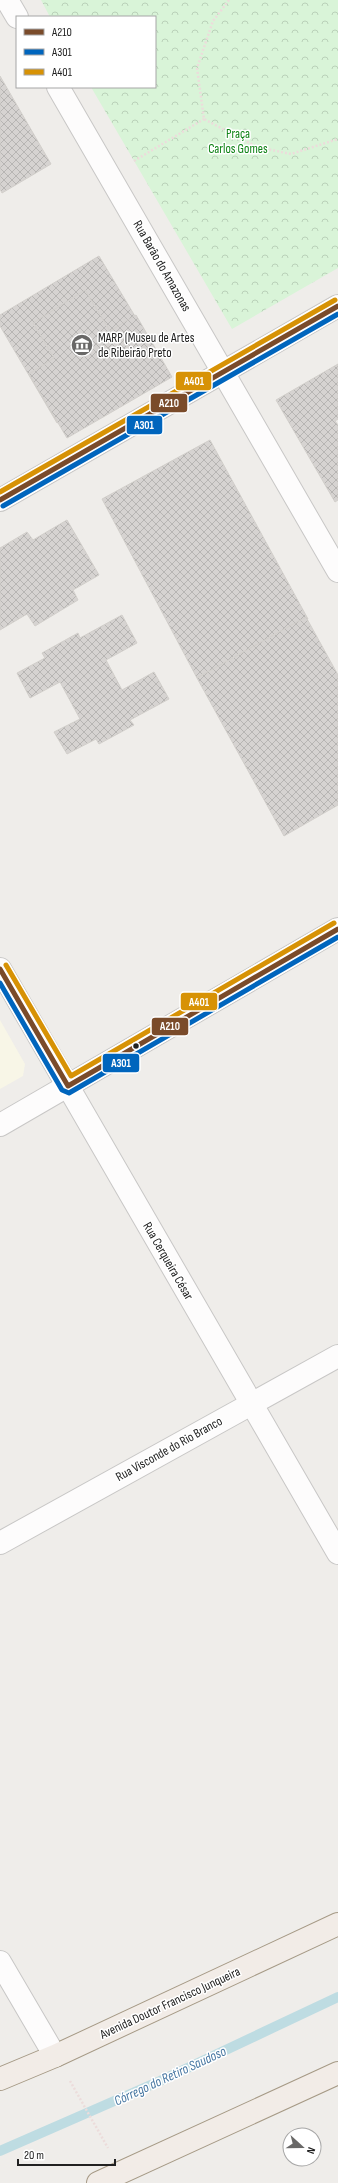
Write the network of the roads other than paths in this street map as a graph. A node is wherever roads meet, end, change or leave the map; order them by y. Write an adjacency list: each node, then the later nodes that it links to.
1 (7, 0): 2 (street)
2 (16, 16)
3 (59, 88): 5 (street, Rua Barão do Amazonas)
4 (338, 306): 5 (street)
5 (224, 372): 6 (street); 7 (street, Rua Barão do Amazonas)
6 (0, 500)
7 (338, 571)
8 (338, 928): 10 (street)
9 (0, 969): 10 (street, Rua Cerqueira César)
10 (68, 1086): 11 (street); 13 (street, Rua Cerqueira César)
11 (0, 1125)
12 (338, 1356): 13 (street, Rua Visconde do Rio Branco)
13 (251, 1404): 14 (street, Rua Visconde do Rio Branco); 15 (street, Rua Cerqueira César)
14 (0, 1542)
15 (338, 1552)
16 (338, 1924): 18 (main road, Avenida Doutor Francisco Junqueira)
17 (0, 1962): 18 (street)
18 (55, 2056): 20 (main road, Avenida Doutor Francisco Junqueira)
19 (338, 2073): 21 (main road)
20 (0, 2079)
21 (125, 2178): 22 (main road)
22 (98, 2183)

